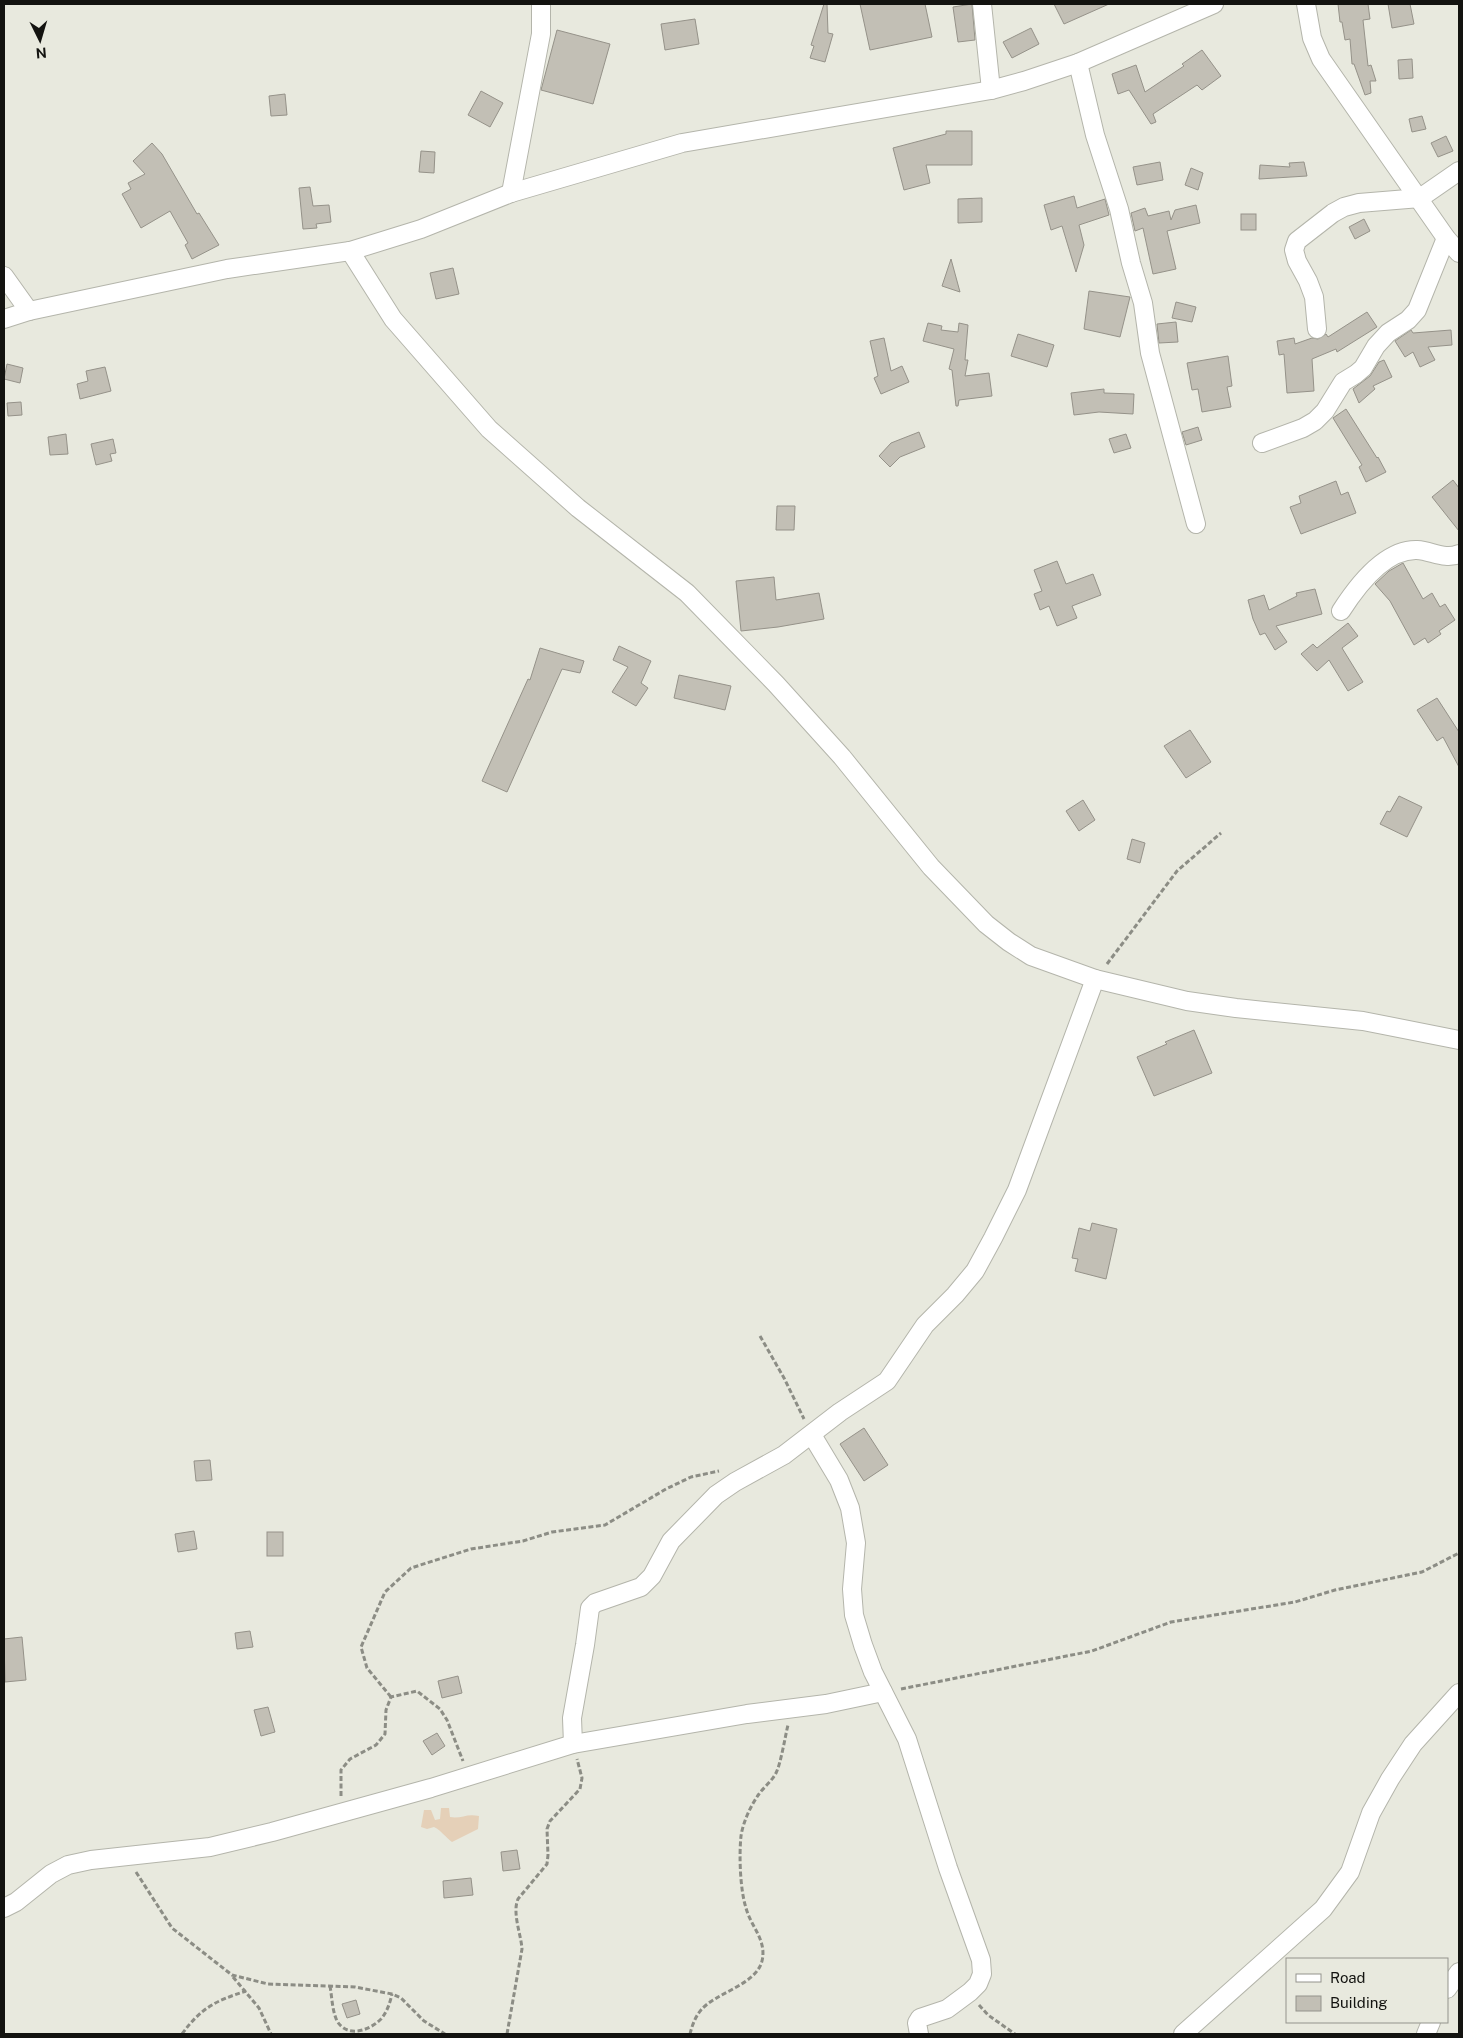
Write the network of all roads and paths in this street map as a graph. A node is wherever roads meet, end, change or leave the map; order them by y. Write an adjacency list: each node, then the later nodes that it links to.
1 (541, 4): 8 (street)
2 (982, 4): 6 (street)
3 (1214, 4): 5 (street)
4 (1306, 4): 9 (street)
5 (1078, 63): 6 (street); 18 (street)
6 (991, 90): 8 (street)
7 (1459, 171): 9 (street)
8 (511, 193): 11 (street)
9 (1420, 198): 10 (street); 16 (street)
10 (1446, 238): 12 (street); 17 (street)
11 (350, 251): 14 (street); 22 (street)
12 (1459, 253)
13 (4, 276): 14 (street)
14 (29, 311): 15 (street)
15 (4, 319)
16 (1317, 329)
17 (1262, 443)
18 (1196, 524)
19 (1459, 554): 20 (street)
20 (1342, 611)
21 (1221, 833): 22 (path)
22 (1095, 979): 23 (street); 25 (street)
23 (1459, 1040)
24 (760, 1336): 25 (path)
25 (812, 1435): 28 (street); 32 (street)
26 (725, 1469): 30 (path)
27 (1459, 1553): 28 (path)
28 (883, 1692): 32 (street); 42 (street)
29 (1459, 1693): 51 (street)
30 (391, 1697): 33 (path); 34 (path)
31 (787, 1729): 48 (path)
32 (574, 1744): 33 (street); 47 (path)
33 (467, 1776): 34 (street)
34 (347, 1810): 35 (street)
35 (128, 1856): 36 (street); 38 (path)
36 (4, 1908)
37 (1459, 1972): 40 (street)
38 (232, 1976): 39 (path); 41 (path)
39 (330, 1986): 43 (path); 43 (path)
40 (1448, 1988)
41 (246, 1991): 44 (path); 45 (path)
42 (970, 1992): 49 (street); 50 (path)
43 (392, 1994): 46 (path)
44 (182, 2034)
45 (271, 2034)
46 (445, 2034)
47 (506, 2034)
48 (690, 2034)
49 (918, 2034)
50 (1015, 2034)
51 (1183, 2034)

